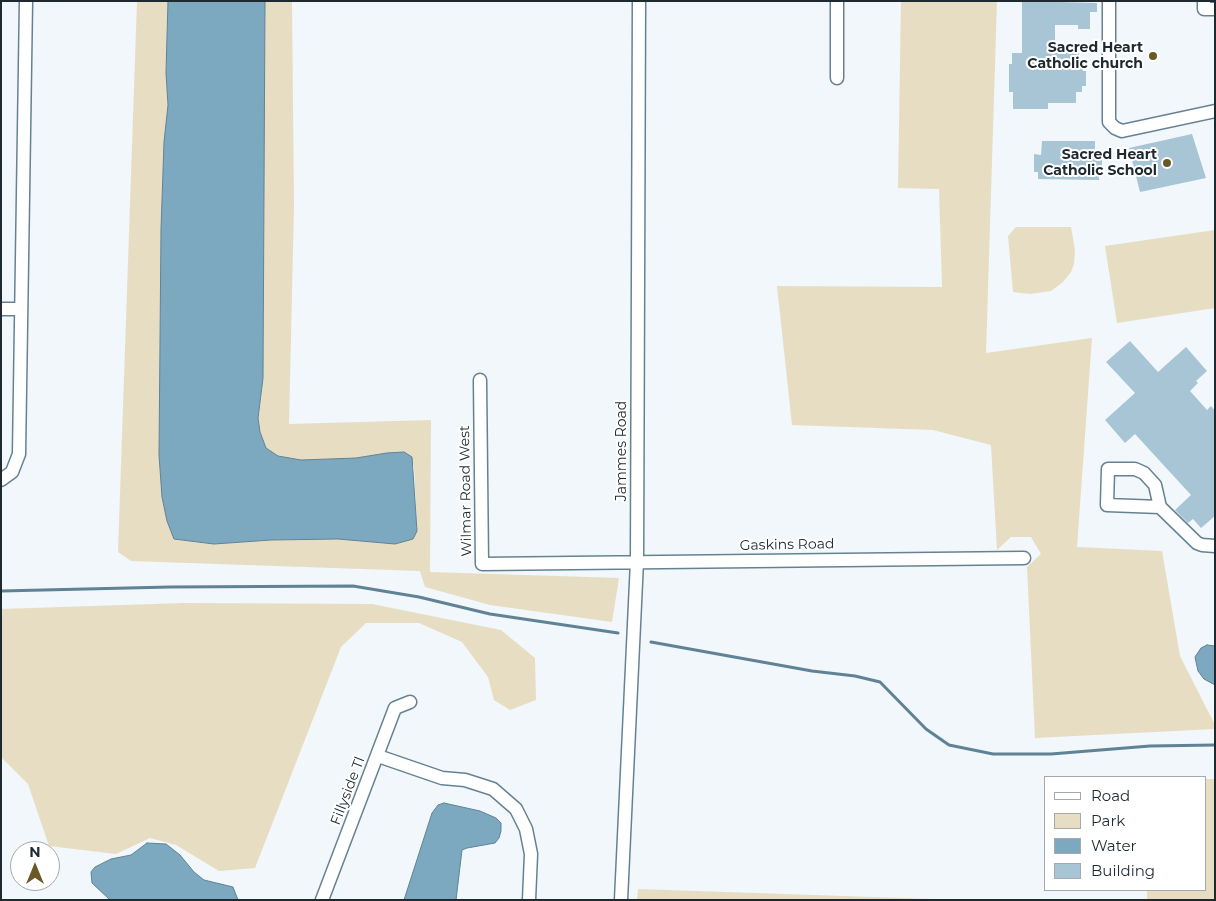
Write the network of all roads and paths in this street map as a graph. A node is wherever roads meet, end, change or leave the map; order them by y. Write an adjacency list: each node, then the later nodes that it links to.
1 (26, 1): 10 (street)
2 (639, 1): 16 (street, Jammes Road)
3 (837, 1): 7 (street)
4 (1109, 1): 8 (street)
5 (1204, 1): 6 (street)
6 (1215, 9)
7 (837, 78)
8 (1215, 111)
9 (1, 309): 10 (street)
10 (21, 309): 12 (street)
11 (480, 380): 17 (street, Wilmar Road West)
12 (3, 479)
13 (1160, 507): 13 (street); 14 (street)
14 (1215, 546)
15 (1024, 558): 16 (street, Gaskins Road)
16 (637, 561): 17 (street, Gaskins Road); 22 (street, Jammes Road)
17 (550, 563)
18 (410, 702): 19 (street, Fillyside Tl)
19 (378, 756): 20 (street, Fillyside Tl); 21 (street)
20 (322, 900)
21 (529, 900)
22 (621, 900)

